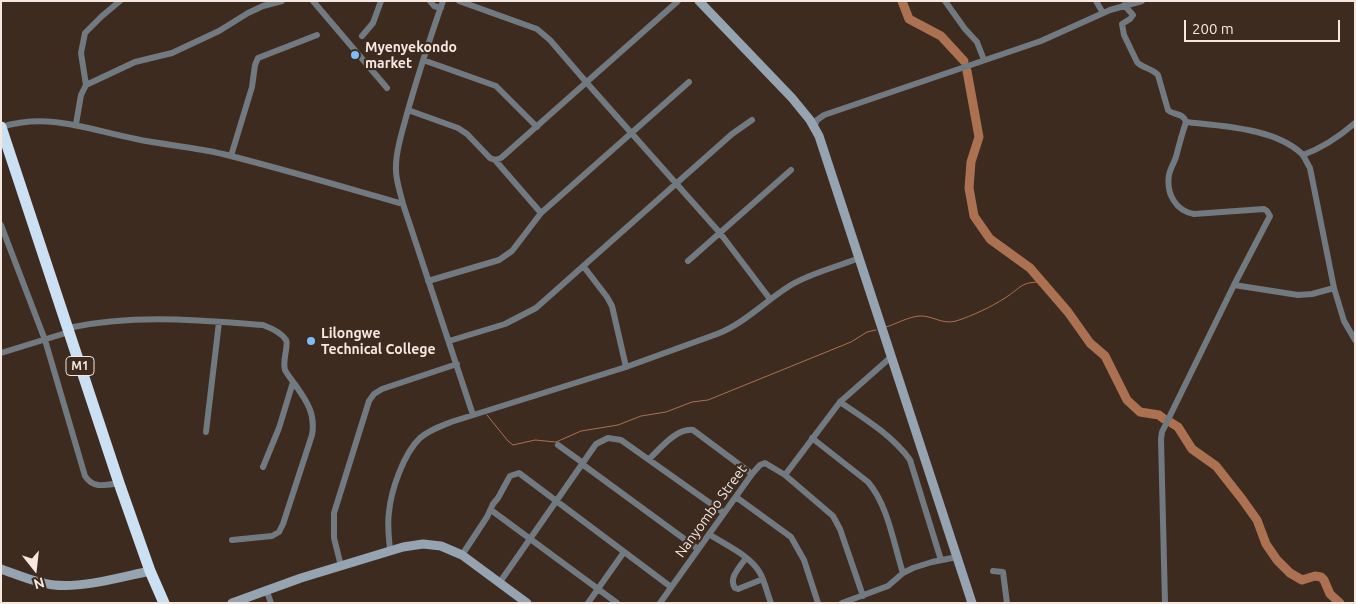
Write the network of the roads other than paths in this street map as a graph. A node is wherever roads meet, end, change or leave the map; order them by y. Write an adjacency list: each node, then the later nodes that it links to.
1 (120, 1): 21 (street)
2 (282, 1): 21 (street)
3 (313, 1): 22 (street)
4 (381, 1): 16 (street)
5 (430, 1): 12 (street)
6 (459, 1): 20 (street)
7 (678, 1): 20 (street)
8 (699, 1): 30 (street)
9 (945, 1): 18 (street)
10 (1096, 1): 14 (street)
11 (1142, 1): 13 (street)
12 (442, 4): 17 (street)
13 (1124, 5): 14 (street); 25 (street)
14 (1103, 13): 18 (street)
15 (317, 35): 34 (street)
16 (362, 36)
17 (423, 60): 23 (street); 29 (street)
18 (984, 60): 30 (street)
19 (689, 82): 31 (street)
20 (587, 83): 29 (street); 31 (street)
21 (86, 85): 27 (street)
22 (387, 88)
23 (408, 110): 35 (street); 38 (street)
24 (752, 120): 37 (street)
25 (1186, 122): 33 (street); 46 (street)
26 (1355, 123): 33 (street)
27 (76, 124): 28 (street); 34 (street)
28 (1, 127): 32 (highway, M1)
29 (537, 127): 35 (street)
30 (814, 127): 42 (street)
31 (632, 133): 37 (street); 39 (street)
32 (5, 151): 50 (highway, M1)
33 (1303, 155): 47 (street)
34 (231, 156): 38 (street)
35 (495, 160): 39 (street)
36 (791, 170): 41 (street)
37 (676, 183): 41 (street); 44 (street)
38 (403, 204): 45 (street)
39 (541, 214): 45 (street)
40 (1, 225): 51 (street)
41 (720, 233): 43 (street); 48 (street)
42 (859, 258): 48 (street); 55 (street)
43 (688, 261)
44 (584, 267): 53 (street); 57 (street)
45 (428, 282): 53 (street)
46 (1234, 285): 47 (street); 107 (street)
47 (1334, 288): 52 (street)
48 (770, 299): 57 (street)
49 (219, 322): 50 (street); 58 (street); 61 (street)
50 (69, 330): 51 (street); 69 (highway, M1)
51 (45, 340): 54 (street); 69 (street)
52 (1355, 340)
53 (449, 341): 56 (street)
54 (1, 353)
55 (891, 357): 59 (street); 81 (street)
56 (457, 364): 60 (street); 84 (street)
57 (626, 367): 60 (street)
58 (293, 382): 66 (street); 76 (street)
59 (840, 402): 62 (street); 83 (street)
60 (473, 415): 78 (street)
61 (206, 432)
62 (812, 438): 68 (street); 88 (street)
63 (558, 445): 65 (street)
64 (649, 459): 65 (street); 67 (street); 73 (street)
65 (582, 464): 71 (street); 77 (street)
66 (263, 467)
67 (752, 474): 68 (street, Nanyombo Street); 70 (street, Nanyombo Street)
68 (785, 475): 94 (street)
69 (119, 483): 86 (highway, M1)
70 (736, 497): 73 (street, Nanyombo Street); 103 (street)
71 (556, 501): 72 (street); 75 (street); 79 (street)
72 (490, 510): 75 (street); 80 (street)
73 (724, 513): 74 (street, Nanyombo Street)
74 (709, 534): 77 (street, Nanyombo Street); 82 (street)
75 (530, 539): 90 (street); 93 (street)
76 (232, 540)
77 (698, 549): 91 (street, Nanyombo Street)
78 (390, 550): 80 (street); 84 (street)
79 (624, 552): 91 (street); 93 (street)
80 (462, 555): 90 (street)
81 (957, 557): 83 (street); 105 (street)
82 (746, 558): 89 (street); 89 (street)
83 (941, 560): 88 (street)
84 (341, 566): 92 (street)
85 (1, 569): 86 (street)
86 (150, 571): 95 (highway, M1)
87 (993, 572): 106 (street)
88 (903, 574): 94 (street)
89 (763, 579): 102 (street)
90 (500, 582): 98 (street)
91 (671, 586): 101 (street, Nanyombo Street)
92 (266, 589): 96 (street); 97 (street)
93 (598, 589): 99 (street); 100 (street)
94 (863, 596): 104 (street)
95 (164, 603)
96 (232, 603)
97 (271, 603)
98 (527, 603)
99 (588, 603)
100 (617, 603)
101 (660, 603)
102 (771, 603)
103 (818, 603)
104 (842, 603)
105 (972, 603)
106 (1007, 603)
107 (1165, 603)

